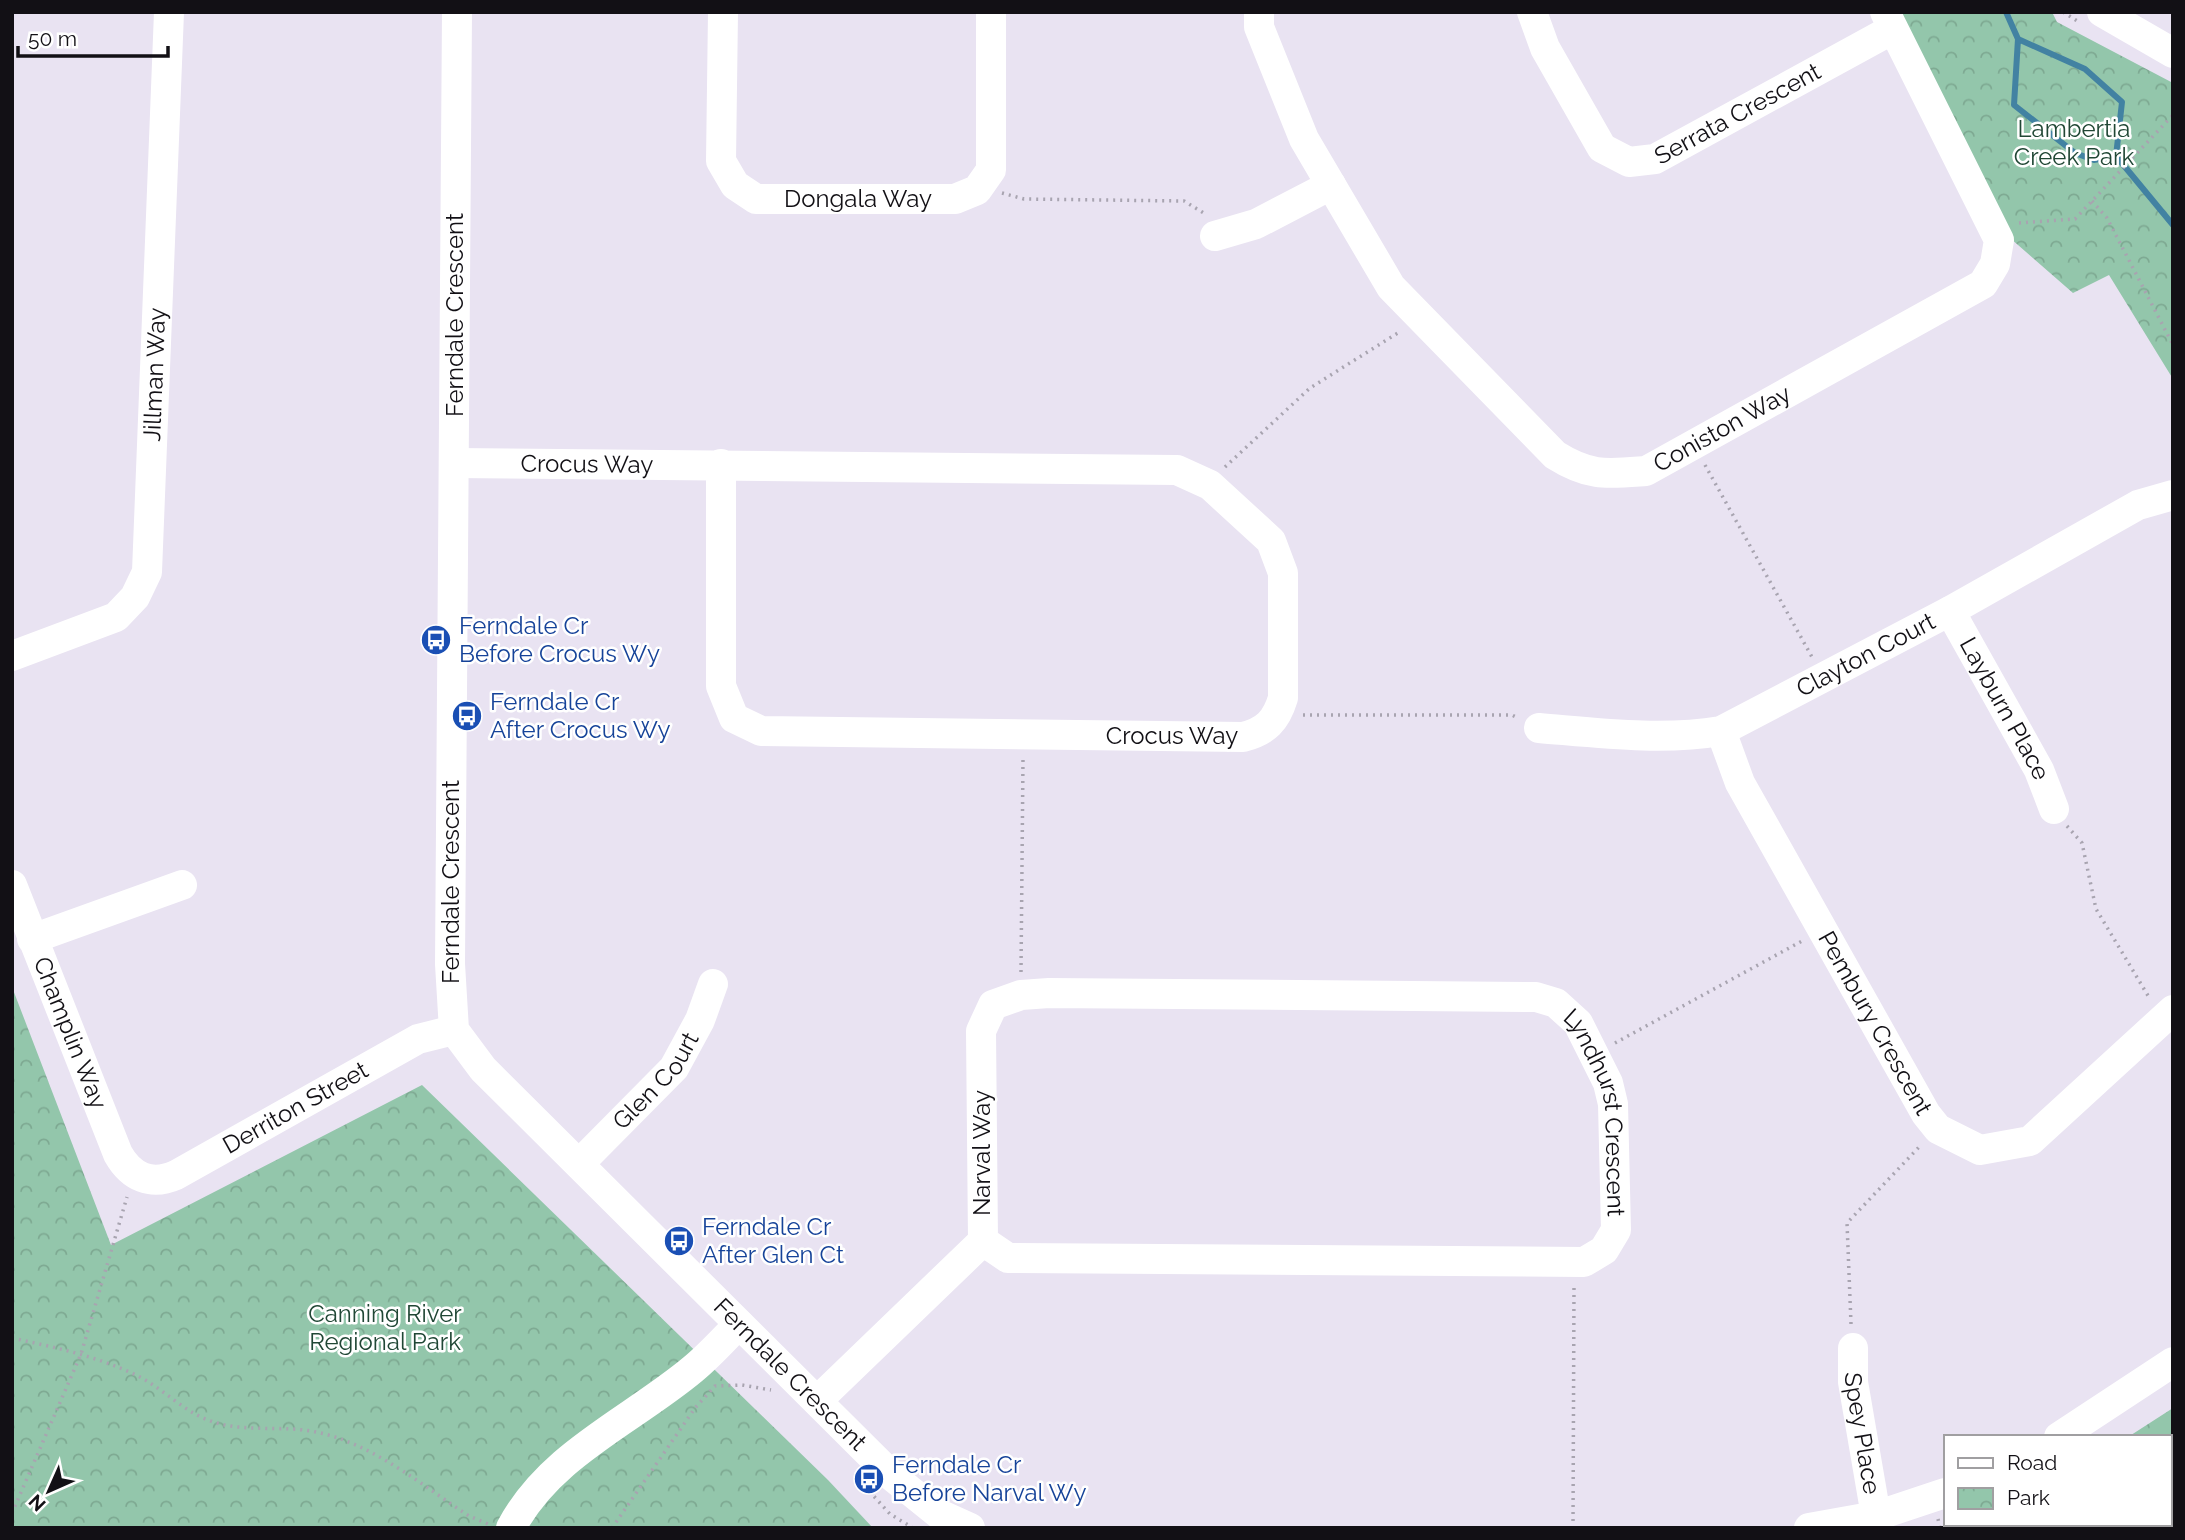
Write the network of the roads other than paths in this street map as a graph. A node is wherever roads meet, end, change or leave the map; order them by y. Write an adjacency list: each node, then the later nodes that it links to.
1 (169, 12): 17 (street, Jillman Way)
2 (457, 12): 13 (street, Ferndale Crescent)
3 (723, 12): 4 (street, Dongala Way)
4 (991, 12)
5 (1259, 12): 11 (street, Coniston Way)
6 (1532, 12): 8 (street, Serrata Crescent)
7 (2102, 12): 9 (street)
8 (1889, 21): 11 (street, Coniston Way)
9 (2138, 22): 10 (street)
10 (2173, 53)
11 (1331, 185): 12 (street)
12 (1215, 236)
13 (454, 463): 14 (street, Crocus Way); 27 (street, Ferndale Crescent)
14 (722, 464): 14 (street, Crocus Way)
15 (2173, 495): 16 (street, Clayton Court)
16 (1950, 611): 19 (street, Clayton Court); 20 (street, Layburn Place)
17 (12, 656)
18 (1539, 729): 19 (street, Clayton Court)
19 (1721, 731): 26 (street, Pembury Crescent)
20 (2054, 809)
21 (12, 885): 23 (street, Champlin Way)
22 (182, 885): 23 (street)
23 (32, 939): 29 (street, Champlin Way)
24 (713, 984): 28 (street, Glen Court)
25 (993, 1005): 30 (street, Narval Way); 30 (street, Lyndhurst Crescent)
26 (2169, 1013)
27 (454, 1030): 28 (street, Ferndale Crescent); 29 (street, Derriton Street)
28 (579, 1164): 31 (street, Ferndale Crescent)
29 (133, 1184)
30 (983, 1241): 34 (street, Narval Way)
31 (739, 1324): 34 (street, Ferndale Crescent); 38 (street)
32 (1853, 1348): 37 (street, Spey Place)
33 (2173, 1362): 35 (street)
34 (817, 1401): 39 (street, Ferndale Crescent)
35 (2062, 1435)
36 (1944, 1493): 37 (street)
37 (1876, 1516): 40 (street)
38 (511, 1528)
39 (970, 1528)
40 (1809, 1528)

